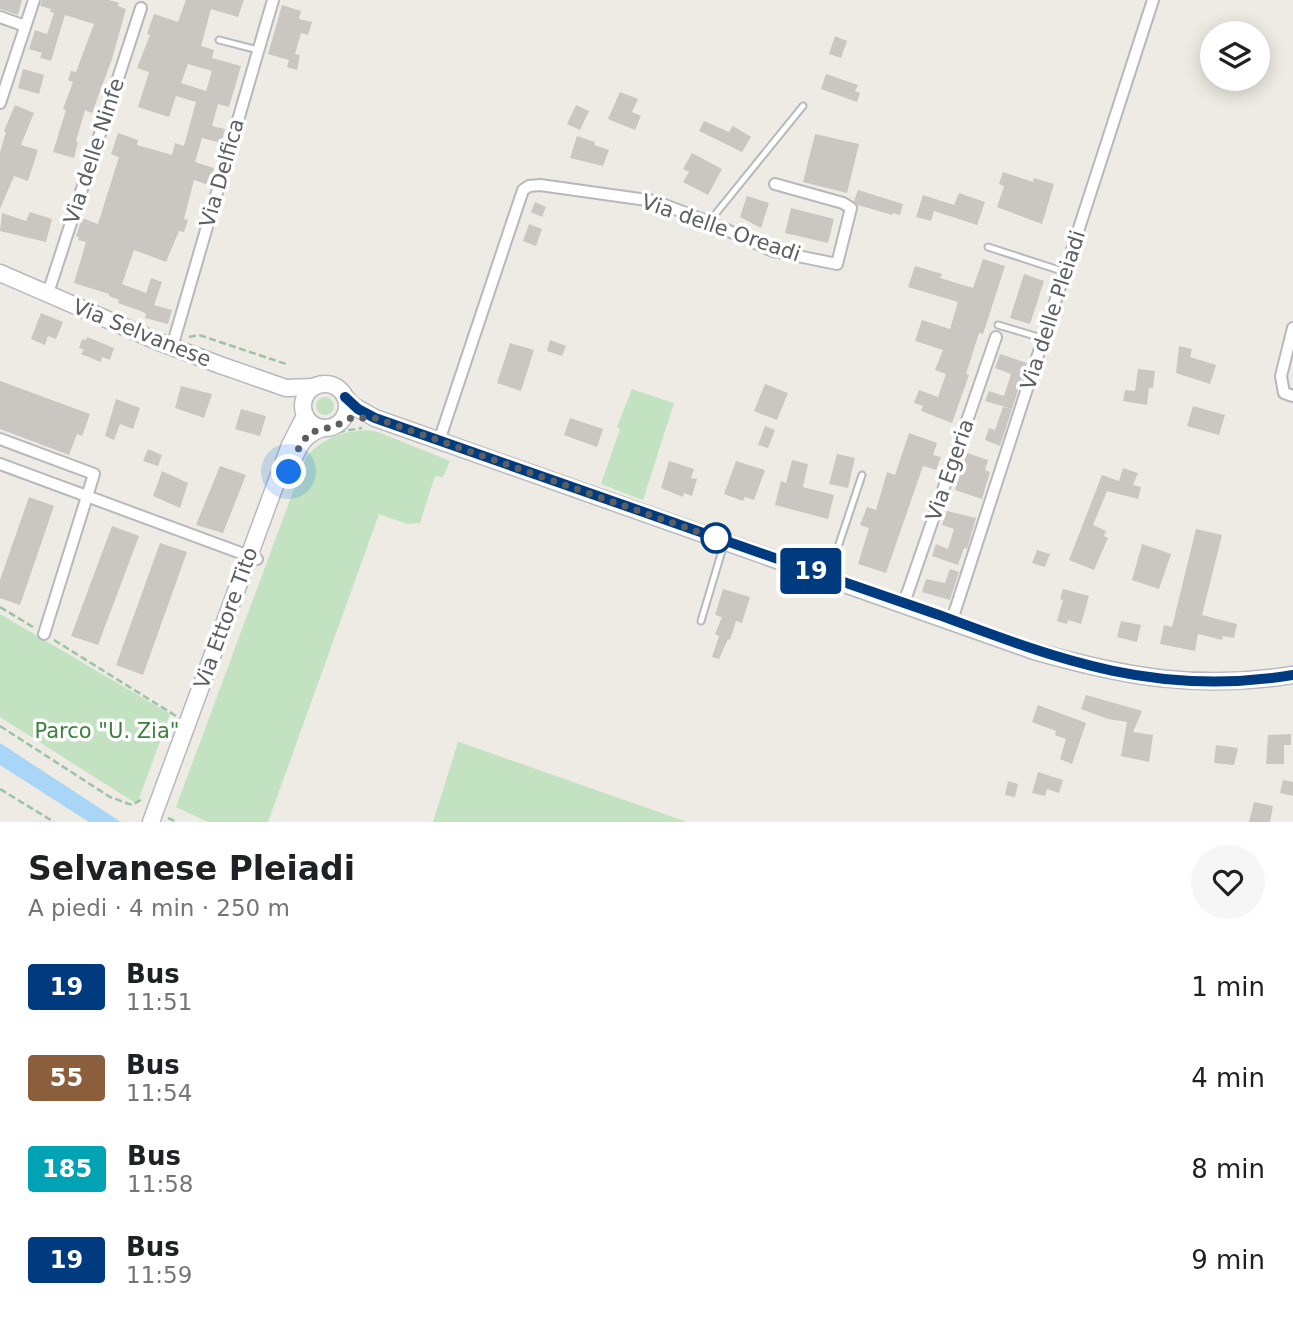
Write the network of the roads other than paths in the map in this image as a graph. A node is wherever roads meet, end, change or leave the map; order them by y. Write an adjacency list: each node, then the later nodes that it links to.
1 (34, 0): 6 (street)
2 (273, 0): 8 (street, Via Delfica)
3 (1153, 0): 14 (street, Via delle Pleiadi)
4 (141, 8): 16 (street, Via delle Ninfe)
5 (0, 17): 6 (street)
6 (25, 26): 9 (street)
7 (219, 40): 8 (lane)
8 (258, 50): 21 (street, Via Delfica)
9 (0, 103)
10 (803, 106): 12 (lane)
11 (775, 184): 12 (street, Via delle Oreadi)
12 (709, 222): 30 (street, Via delle Oreadi)
13 (988, 247): 14 (lane)
14 (1065, 272): 20 (street, Via delle Pleiadi)
15 (0, 273): 16 (street, Via Selvanese)
16 (46, 293): 21 (street, Via Selvanese)
17 (998, 325): 20 (lane)
18 (1293, 328): 24 (street)
19 (996, 337): 37 (street, Via Egeria)
20 (1045, 339): 38 (street, Via delle Pleiadi)
21 (177, 343): 23 (street, Via Selvanese)
22 (313, 387): 23 (street, Via Selvanese); 25 (street); 26 (street)
23 (286, 388): 26 (street, Via Selvanese)
24 (1293, 396)
25 (345, 397): 27 (street); 28 (street)
26 (304, 409): 28 (street); 35 (street, Via Ettore Tito)
27 (372, 423): 28 (street); 30 (street)
28 (332, 428): 35 (street, Via Ettore Tito)
29 (0, 439): 33 (street)
30 (439, 441): 34 (street)
31 (0, 464): 33 (street)
32 (862, 475): 36 (lane)
33 (88, 496): 35 (street); 40 (street)
34 (724, 541): 36 (street); 39 (lane)
35 (253, 558): 42 (street, Via Ettore Tito); 43 (street, Via Ettore Tito)
36 (828, 577): 37 (street)
37 (904, 603): 38 (street)
38 (952, 620): 41 (street)
39 (701, 621)
40 (44, 634)
41 (1293, 675)
42 (165, 820)
43 (151, 822)

